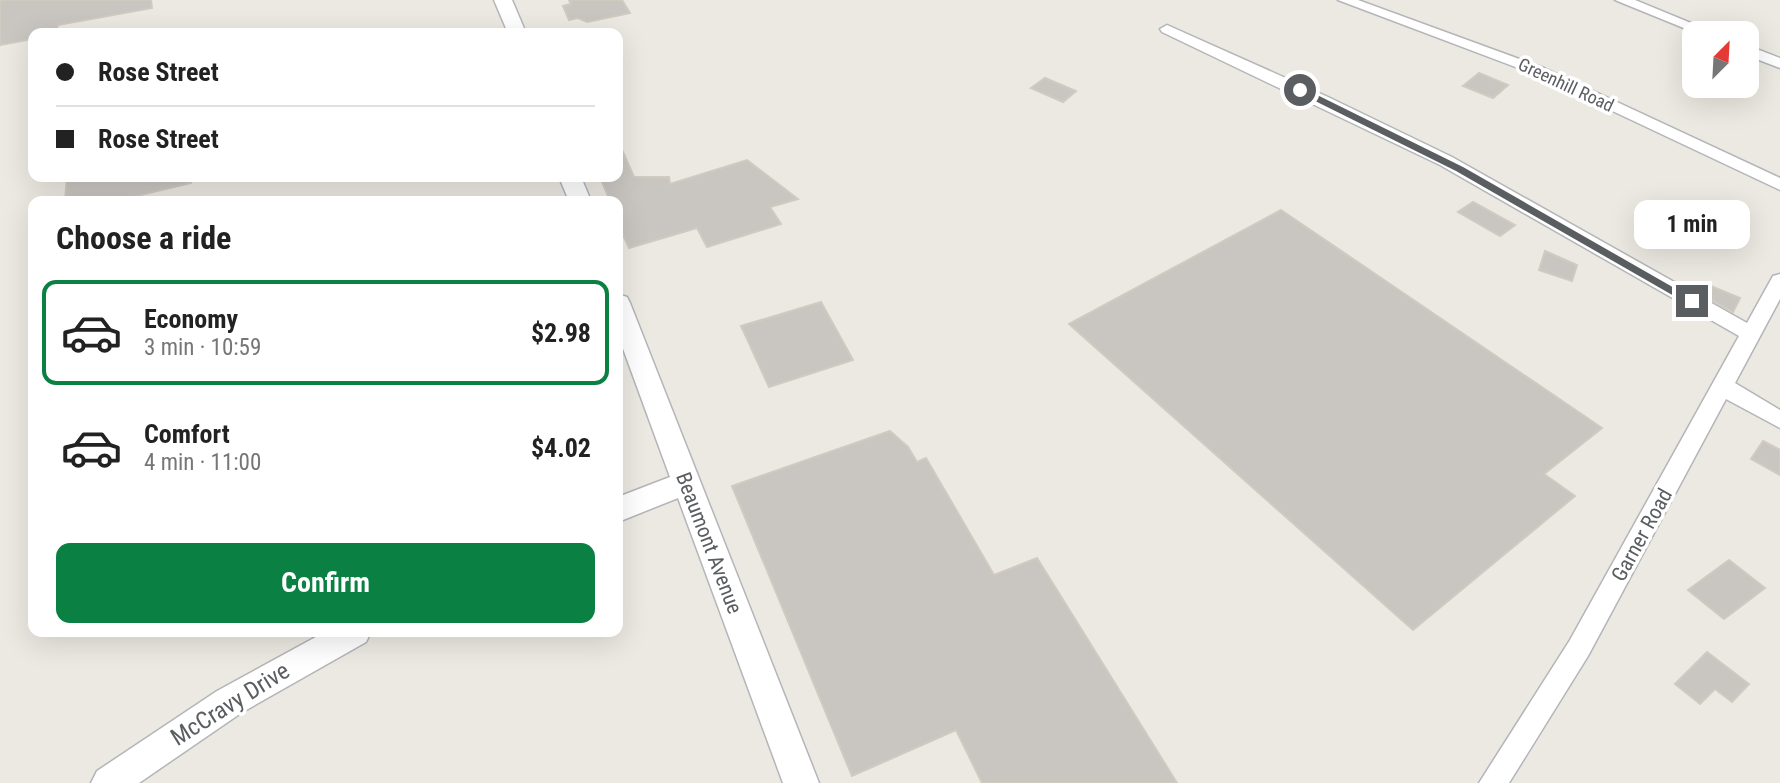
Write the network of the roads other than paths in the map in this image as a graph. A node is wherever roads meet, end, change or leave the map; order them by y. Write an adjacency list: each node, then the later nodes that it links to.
1 (503, 0): 5 (street)
2 (1345, 0): 9 (street, Greenhill Road)
3 (1622, 0): 4 (street)
4 (1682, 23)
5 (515, 28)
6 (1167, 29): 12 (street)
7 (1759, 54): 8 (street)
8 (1780, 63)
9 (1780, 185)
10 (1780, 281): 12 (street, Garner Road)
11 (623, 316): 15 (street, Beaumont Avenue)
12 (1753, 335): 13 (street, Garner Road)
13 (1724, 387): 14 (street); 20 (street, Garner Road)
14 (1780, 420)
15 (686, 483): 16 (street); 19 (street, Beaumont Avenue)
16 (623, 508)
17 (346, 637): 18 (street, McCravy Drive)
18 (109, 783)
19 (801, 783)
20 (1493, 783)

